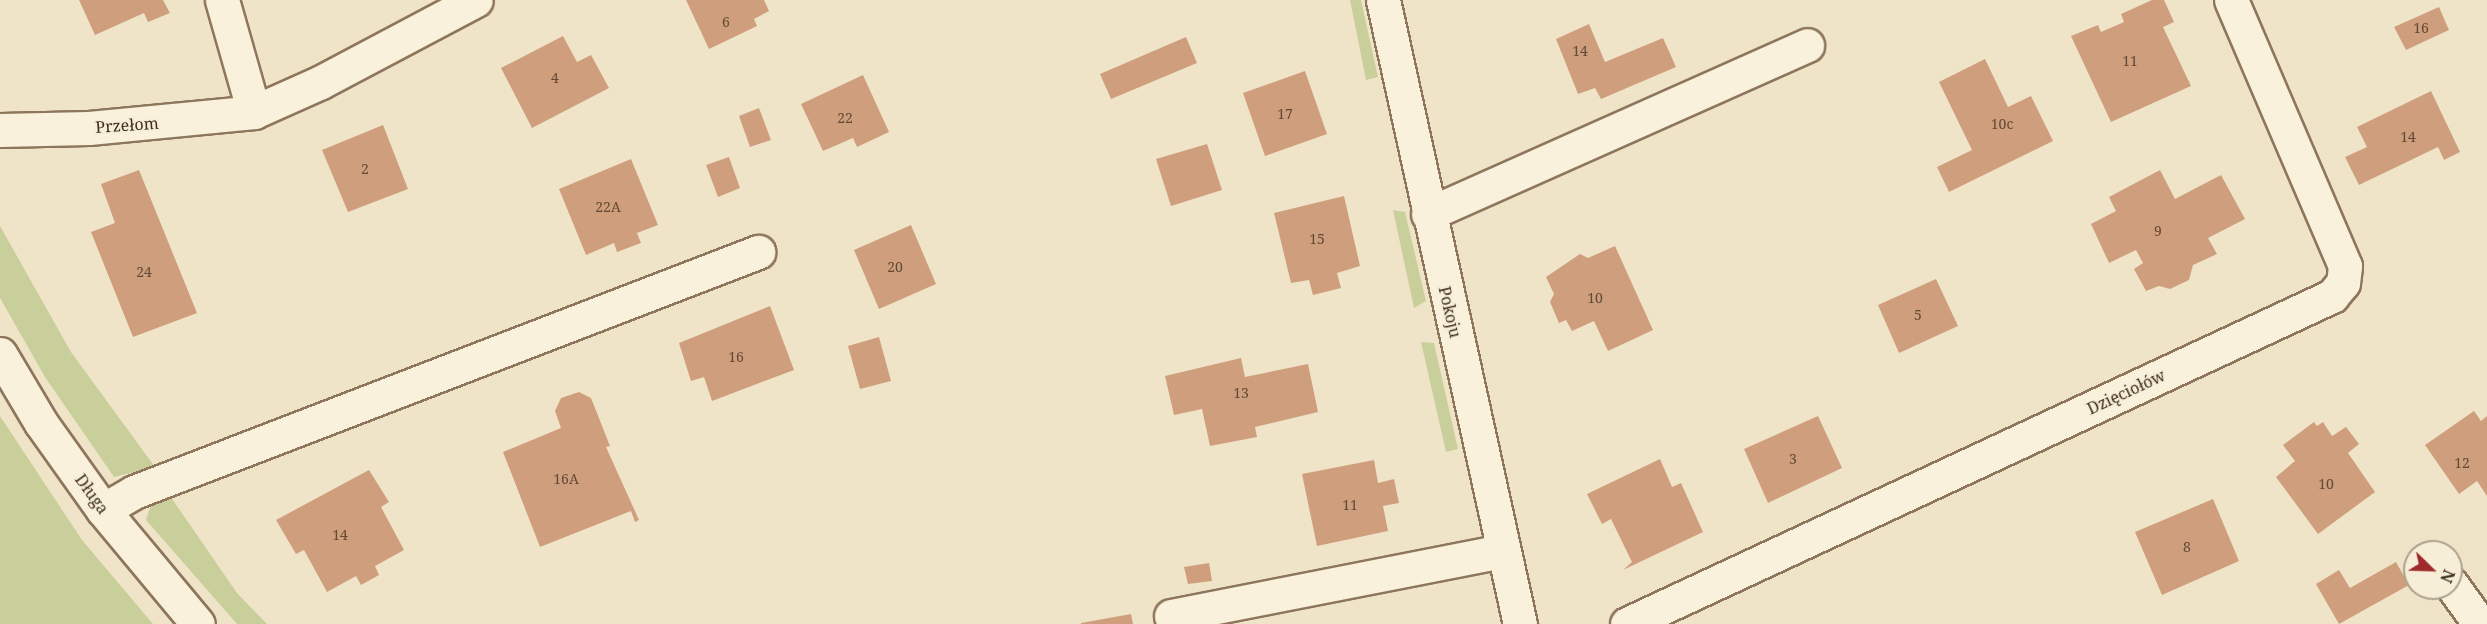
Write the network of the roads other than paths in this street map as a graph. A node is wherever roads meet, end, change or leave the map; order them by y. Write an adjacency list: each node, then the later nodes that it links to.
1 (222, 0): 6 (street)
2 (476, 0): 6 (street, Przełom)
3 (1383, 0): 8 (street, Pokoju)
4 (2231, 0): 17 (street, Dzięciołów)
5 (1807, 45): 8 (street)
6 (254, 112): 7 (street, Przełom)
7 (0, 130)
8 (1428, 214): 12 (street, Pokoju)
9 (758, 252): 11 (street)
10 (0, 354): 11 (street, Długa)
11 (103, 510): 15 (street, Długa)
12 (1503, 551): 14 (street); 16 (street, Pokoju)
13 (2463, 600): 18 (street)
14 (1171, 616)
15 (198, 624)
16 (1520, 624)
17 (1627, 624)
18 (2480, 624)

